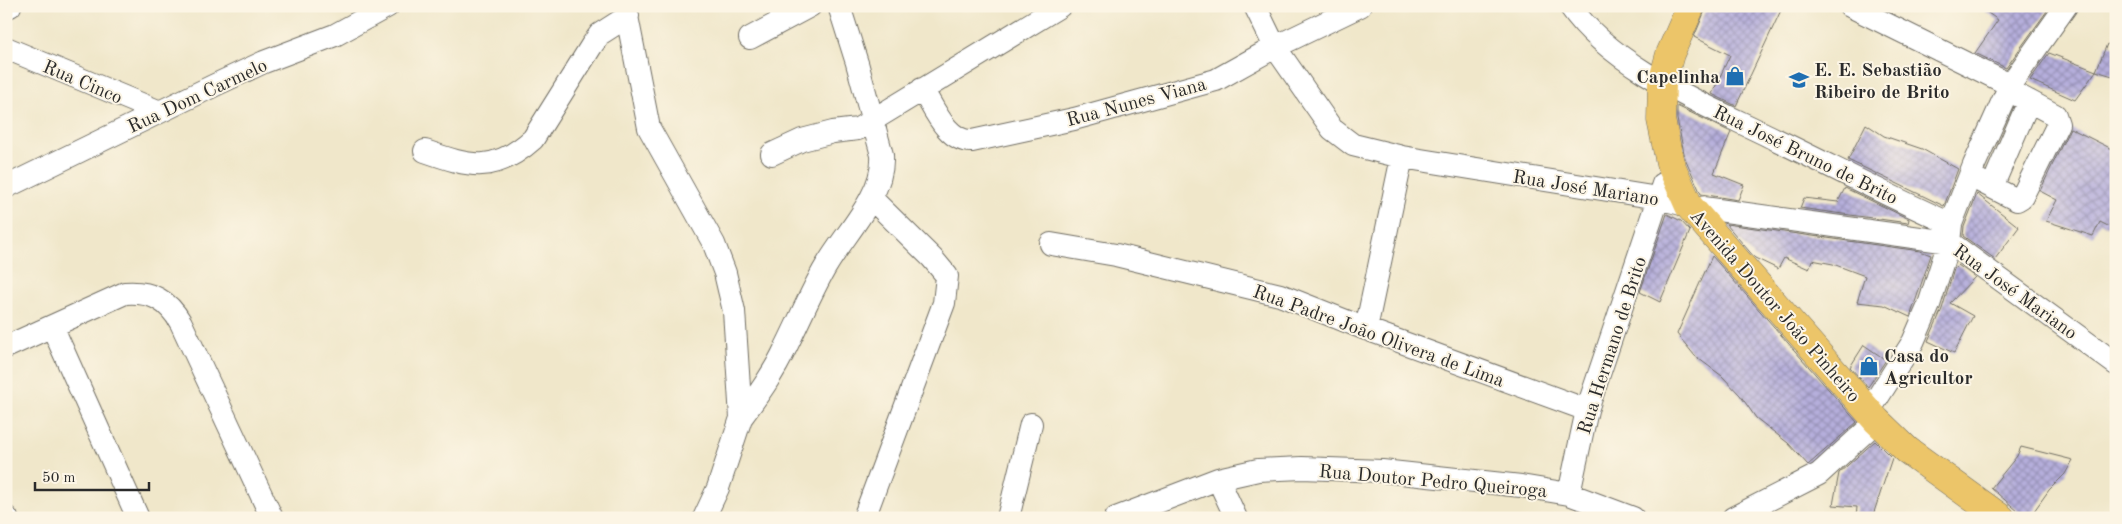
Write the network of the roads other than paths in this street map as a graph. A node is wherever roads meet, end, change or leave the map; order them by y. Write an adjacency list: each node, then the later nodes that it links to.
1 (10, 6): 12 (street)
2 (388, 6): 22 (street, Rua Dom Carmelo)
3 (810, 6): 15 (street)
4 (839, 6): 23 (street)
5 (1060, 6): 20 (street)
6 (1255, 6): 16 (street, Rua José Mariano)
7 (1360, 6): 16 (street, Rua Nunes Viana)
8 (1570, 6): 18 (street, Rua José Bruno de Brito)
9 (1691, 6): 18 (main road, Avenida Doutor João Pinheiro)
10 (1850, 6): 14 (street)
11 (2066, 6): 19 (street)
12 (6, 8)
13 (626, 11): 24 (street); 44 (street)
14 (1873, 11): 19 (street)
15 (750, 38)
16 (1275, 47): 20 (street, Rua Nunes Viana); 26 (street, Rua José Mariano)
17 (6, 48): 22 (street, Rua Cinco)
18 (1662, 83): 27 (main road, Avenida Doutor João Pinheiro); 34 (street, Rua José Bruno de Brito)
19 (2009, 87): 21 (street); 28 (street)
20 (922, 89): 23 (street)
21 (2029, 101): 30 (street); 30 (street)
22 (160, 112): 29 (street, Rua Dom Carmelo)
23 (873, 121): 25 (street); 31 (street)
24 (425, 151)
25 (772, 154)
26 (1402, 157): 32 (street, Rua José Mariano); 39 (street)
27 (1670, 163): 32 (street, Rua Hermano de Brito); 33 (main road, Avenida Doutor João Pinheiro)
28 (1970, 176): 30 (street); 35 (street)
29 (6, 187)
30 (1992, 187)
31 (871, 198): 44 (street); 52 (street)
32 (1658, 198): 33 (street, Rua José Mariano); 42 (street, Rua Hermano de Brito)
33 (1689, 206): 36 (street, Rua José Mariano); 43 (main road, Avenida Doutor João Pinheiro)
34 (1922, 211): 35 (street, Rua José Bruno de Brito); 36 (street)
35 (1950, 233): 36 (street, Rua José Mariano); 41 (street, Rua José Mariano); 43 (street)
36 (1912, 237)
37 (1051, 244): 39 (street, Rua Padre João Olivera de Lima)
38 (52, 326): 40 (street); 49 (street); 50 (street)
39 (1366, 329): 42 (street, Rua Padre João Olivera de Lima)
40 (6, 347)
41 (2116, 364)
42 (1587, 410): 47 (street, Rua Hermano de Brito)
43 (1873, 416): 48 (main road, Avenida Doutor João Pinheiro); 57 (street)
44 (742, 418): 51 (street)
45 (1031, 424): 53 (street)
46 (1218, 479): 47 (street, Rua Doutor Pedro Queiroga); 54 (street, Rua Doutor Pedro Queiroga); 55 (street)
47 (1569, 494): 56 (street, Rua Doutor Pedro Queiroga)
48 (1998, 517)
49 (138, 518)
50 (272, 518)
51 (704, 518)
52 (864, 518)
53 (1008, 518)
54 (1116, 518)
55 (1236, 518)
56 (1633, 518)
57 (1733, 518)

